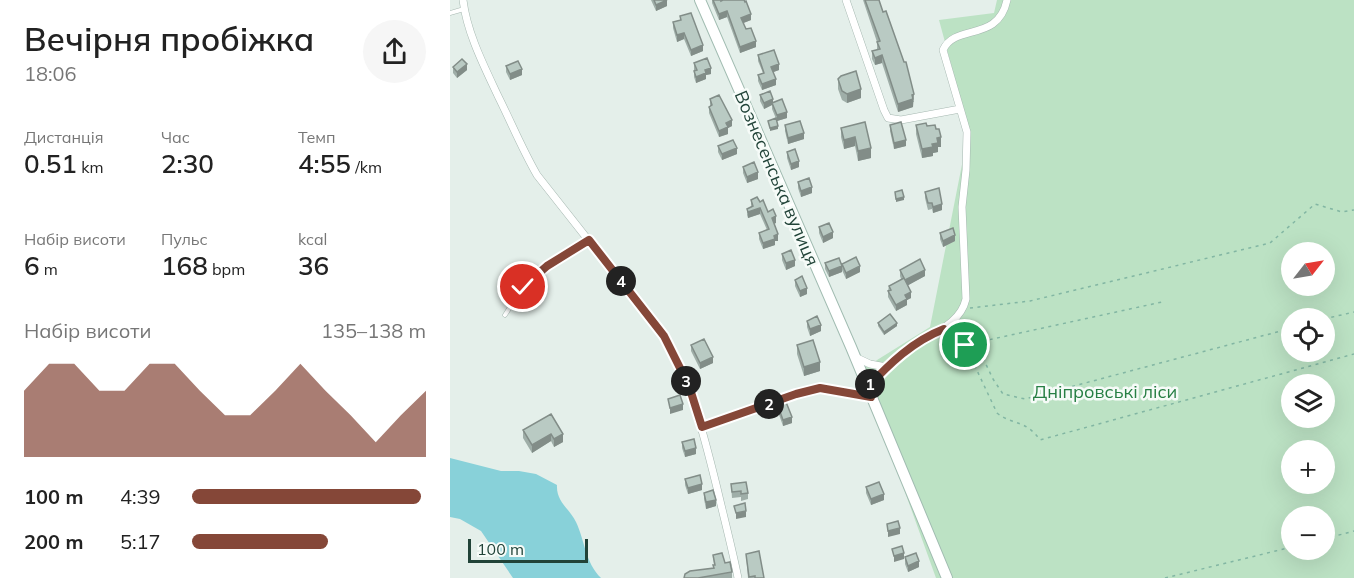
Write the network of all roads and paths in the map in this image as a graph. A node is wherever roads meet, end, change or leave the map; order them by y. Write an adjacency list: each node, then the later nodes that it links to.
1 (463, 0): 5 (street)
2 (699, 0): 19 (main road, Вознесенська вулиця)
3 (846, 0): 7 (street)
4 (1007, 0): 7 (street)
5 (464, 9): 6 (lane); 9 (street)
6 (450, 13)
7 (960, 109): 11 (street)
8 (1354, 210): 11 (path)
9 (589, 240): 13 (lane); 22 (street)
10 (1162, 302): 17 (path)
11 (963, 309): 15 (street)
12 (1354, 312): 14 (path)
13 (505, 315)
14 (1335, 317)
15 (944, 329): 17 (path); 20 (street)
16 (1281, 331): 17 (path)
17 (965, 345): 18 (path)
18 (1354, 354)
19 (854, 356): 20 (street); 21 (main road, Вознесенська вулиця)
20 (886, 367): 21 (street)
21 (869, 392): 22 (lane); 27 (main road, Вознесенська вулиця)
22 (702, 427): 26 (street)
23 (1354, 531): 24 (path)
24 (1335, 535)
25 (1281, 550): 28 (path)
26 (738, 578)
27 (947, 578)
28 (1165, 578)

